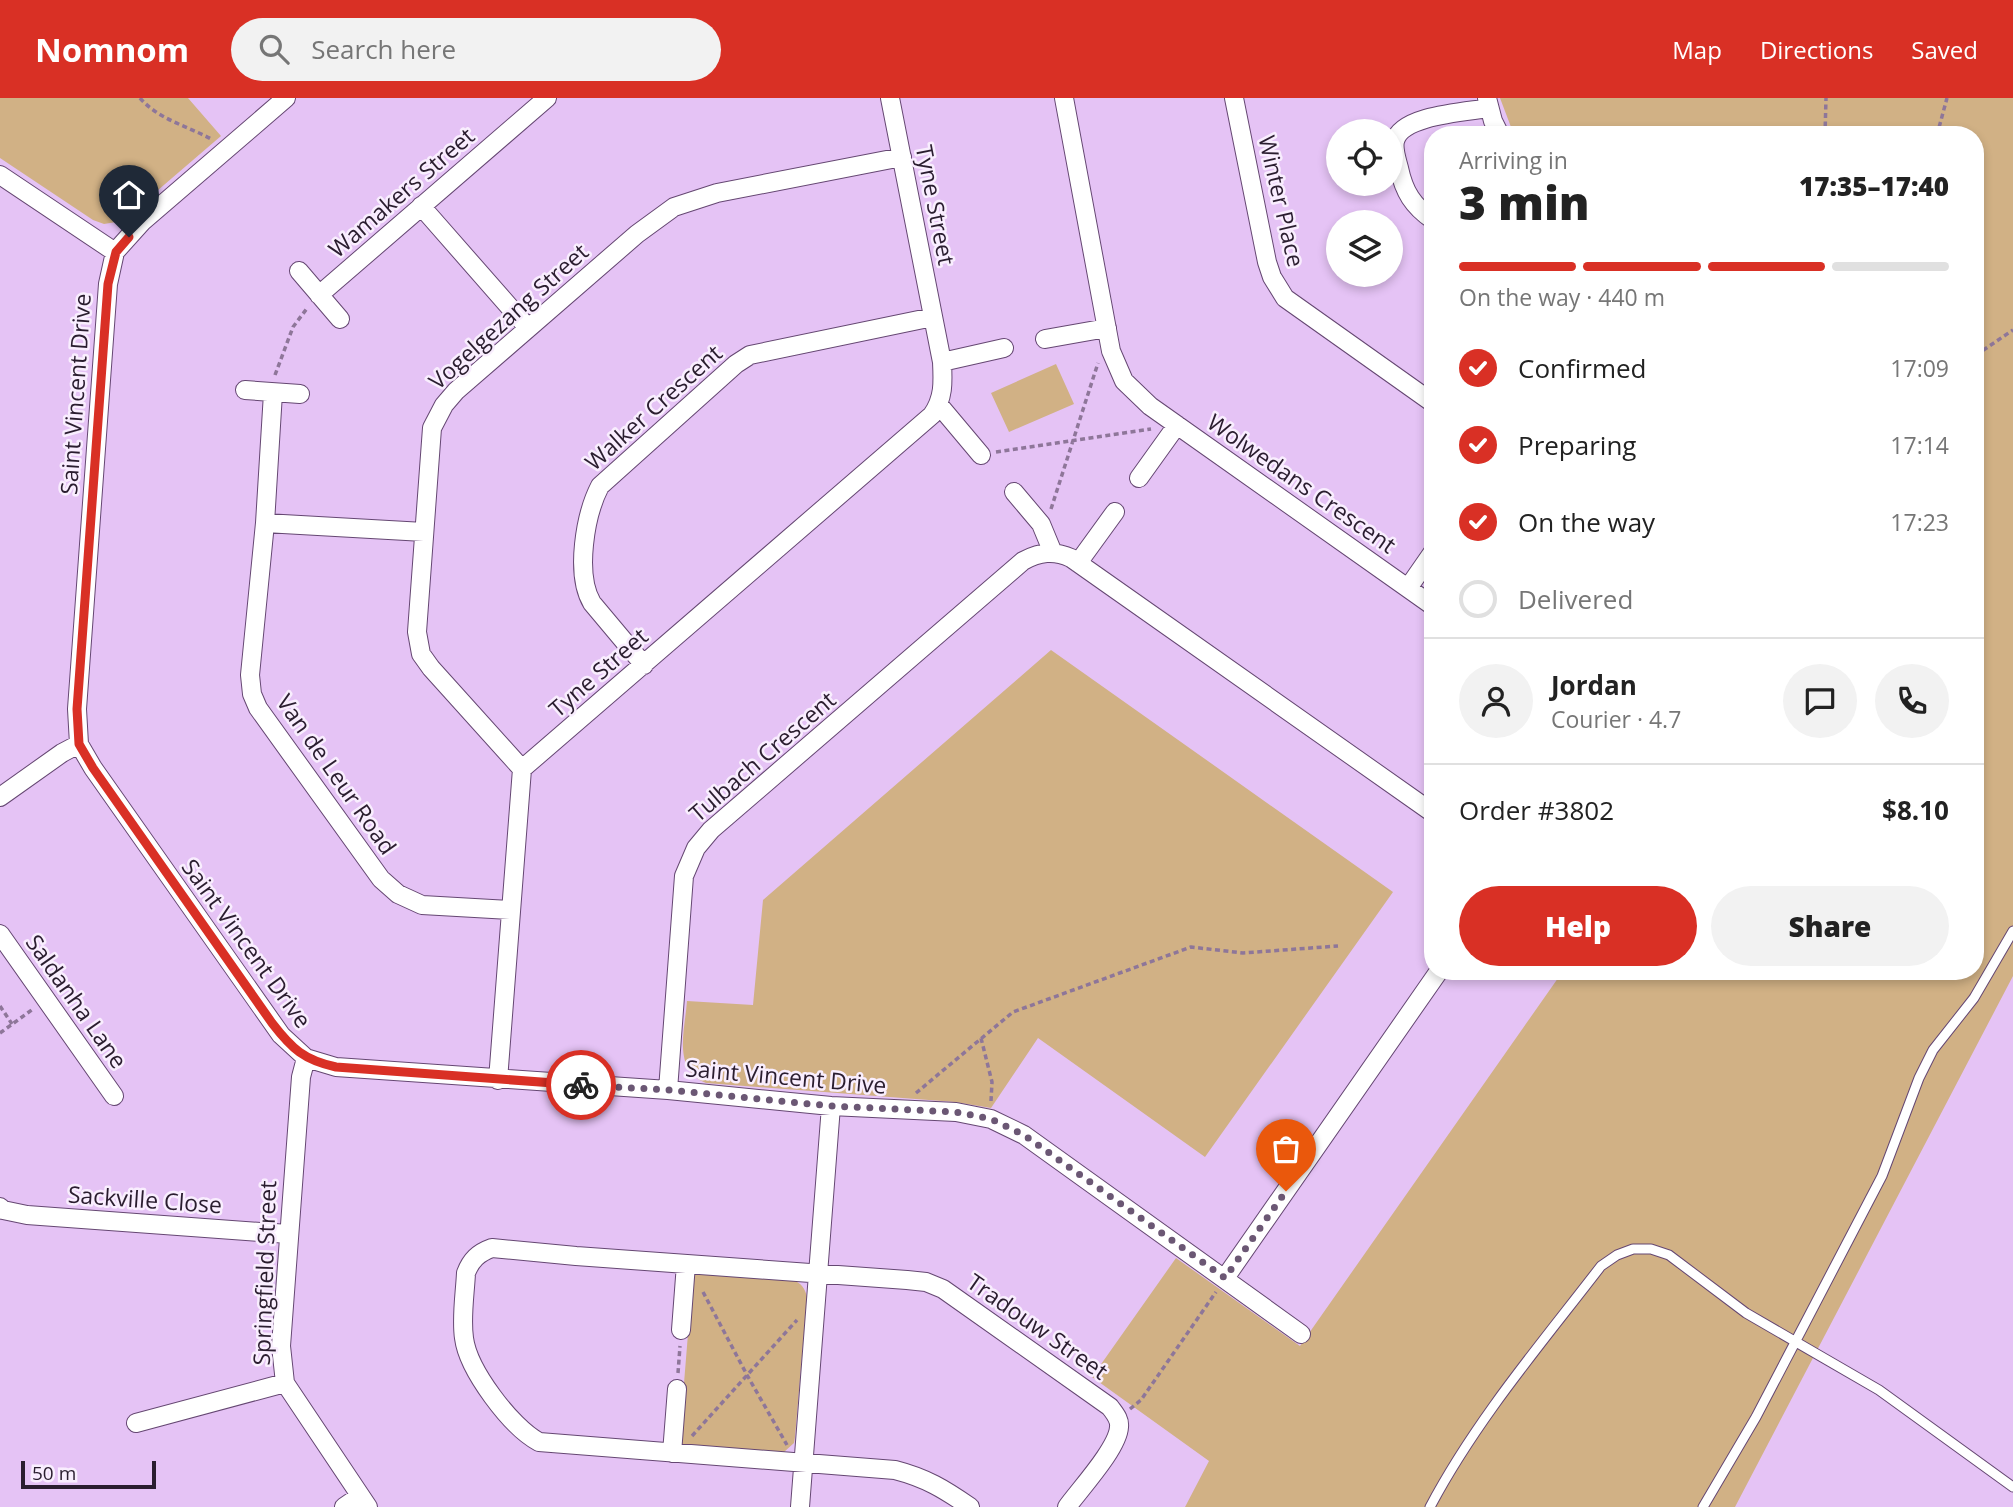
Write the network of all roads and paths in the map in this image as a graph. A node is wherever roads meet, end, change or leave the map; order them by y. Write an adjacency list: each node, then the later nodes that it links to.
1 (140, 98): 13 (path)
2 (286, 98): 13 (street, Saint Vincent Drive)
3 (547, 98): 16 (street, Wamakers Street)
4 (890, 98): 14 (street, Tyne Street)
5 (1064, 98): 24 (street, Wolwedans Crescent)
6 (1234, 98): 34 (street, Winter Place)
7 (1826, 98): 11 (path)
8 (1947, 98): 12 (path)
9 (1488, 103): 10 (street); 17 (street)
10 (1497, 126)
11 (1825, 126)
12 (1939, 126)
13 (228, 148): 18 (street, Saint Vincent Drive)
14 (902, 157): 21 (street, Tyne Street); 23 (street, Vogelgezang Street)
15 (0, 175): 18 (street)
16 (421, 206): 20 (street, Wamakers Street); 23 (street)
17 (1424, 213)
18 (116, 252): 51 (street, Saint Vincent Drive)
19 (299, 271): 20 (street)
20 (319, 295): 22 (street); 32 (path)
21 (933, 317): 30 (street, Tyne Street); 50 (street, Walker Crescent)
22 (340, 319)
23 (528, 328): 44 (street, Vogelgezang Street)
24 (1107, 328): 26 (street); 29 (street, Wolwedans Crescent)
25 (2013, 330): 28 (path)
26 (1045, 339)
27 (1004, 348): 30 (street)
28 (1984, 350)
29 (1111, 351): 36 (street, Wolwedans Crescent); 37 (path)
30 (942, 362): 35 (street, Tyne Street)
31 (245, 390): 32 (street)
32 (273, 393): 33 (street); 42 (street, Van de Leur Road)
33 (300, 394)
34 (1424, 397)
35 (939, 405): 38 (street); 50 (street, Tyne Street)
36 (1172, 431): 37 (path); 39 (street); 48 (street, Wolwedans Crescent)
37 (1073, 441): 38 (path); 43 (path)
38 (981, 455)
39 (1139, 478)
40 (1014, 492): 43 (street)
41 (1115, 512): 46 (street)
42 (265, 523): 44 (street); 55 (street, Van de Leur Road)
43 (1041, 524): 45 (street)
44 (424, 532): 52 (street, Vogelgezang Street)
45 (1053, 553): 46 (street); 67 (street, Tulbach Crescent)
46 (1078, 564): 54 (street)
47 (1424, 565): 48 (street)
48 (1408, 588): 49 (street, Wolwedans Crescent)
49 (1424, 600)
50 (644, 665): 52 (street, Tyne Street)
51 (79, 744): 53 (street); 65 (street, Saint Vincent Drive)
52 (522, 769): 55 (street)
53 (0, 797)
54 (1424, 807)
55 (510, 909): 66 (street)
56 (2013, 931): 80 (lane)
57 (0, 934): 60 (street, Saldanha Lane)
58 (1338, 946): 64 (path)
59 (1433, 980): 76 (street)
60 (47, 1000): 62 (path); 68 (street, Saldanha Lane)
61 (0, 1006): 62 (path)
62 (12, 1024): 63 (path)
63 (0, 1032)
64 (981, 1038): 70 (path); 71 (path)
65 (306, 1058): 66 (street, Saint Vincent Drive); 73 (street, Springfield Street)
66 (498, 1080): 67 (street, Saint Vincent Drive)
67 (668, 1090): 69 (street, Saint Vincent Drive)
68 (114, 1096)
69 (831, 1106): 70 (street, Saint Vincent Drive); 75 (street)
70 (896, 1109): 71 (street, Saint Vincent Drive)
71 (991, 1119): 76 (street, Saint Vincent Drive)
72 (0, 1207): 73 (street, Sackville Close)
73 (288, 1234): 82 (street, Springfield Street)
74 (685, 1270): 75 (street, Tradouw Street); 78 (street); 81 (path); 87 (street, Tradouw Street)
75 (818, 1273): 84 (street, Tradouw Street); 88 (street)
76 (1225, 1278): 79 (street, Saint Vincent Drive); 84 (path)
77 (802, 1315): 81 (path)
78 (681, 1330): 83 (path)
79 (1301, 1334)
80 (1795, 1341): 89 (lane); 95 (lane); 96 (lane)
81 (747, 1375): 86 (path); 88 (path)
82 (285, 1383): 85 (street); 90 (street, Springfield Street)
83 (677, 1389): 87 (street)
84 (1118, 1417): 94 (street)
85 (136, 1423)
86 (687, 1441)
87 (672, 1453): 88 (street, Tradouw Street)
88 (803, 1454): 92 (street); 93 (street)
89 (2013, 1487)
90 (364, 1502): 91 (street)
91 (344, 1507)
92 (800, 1507)
93 (970, 1507)
94 (1067, 1507)
95 (1430, 1507)
96 (1703, 1507)

